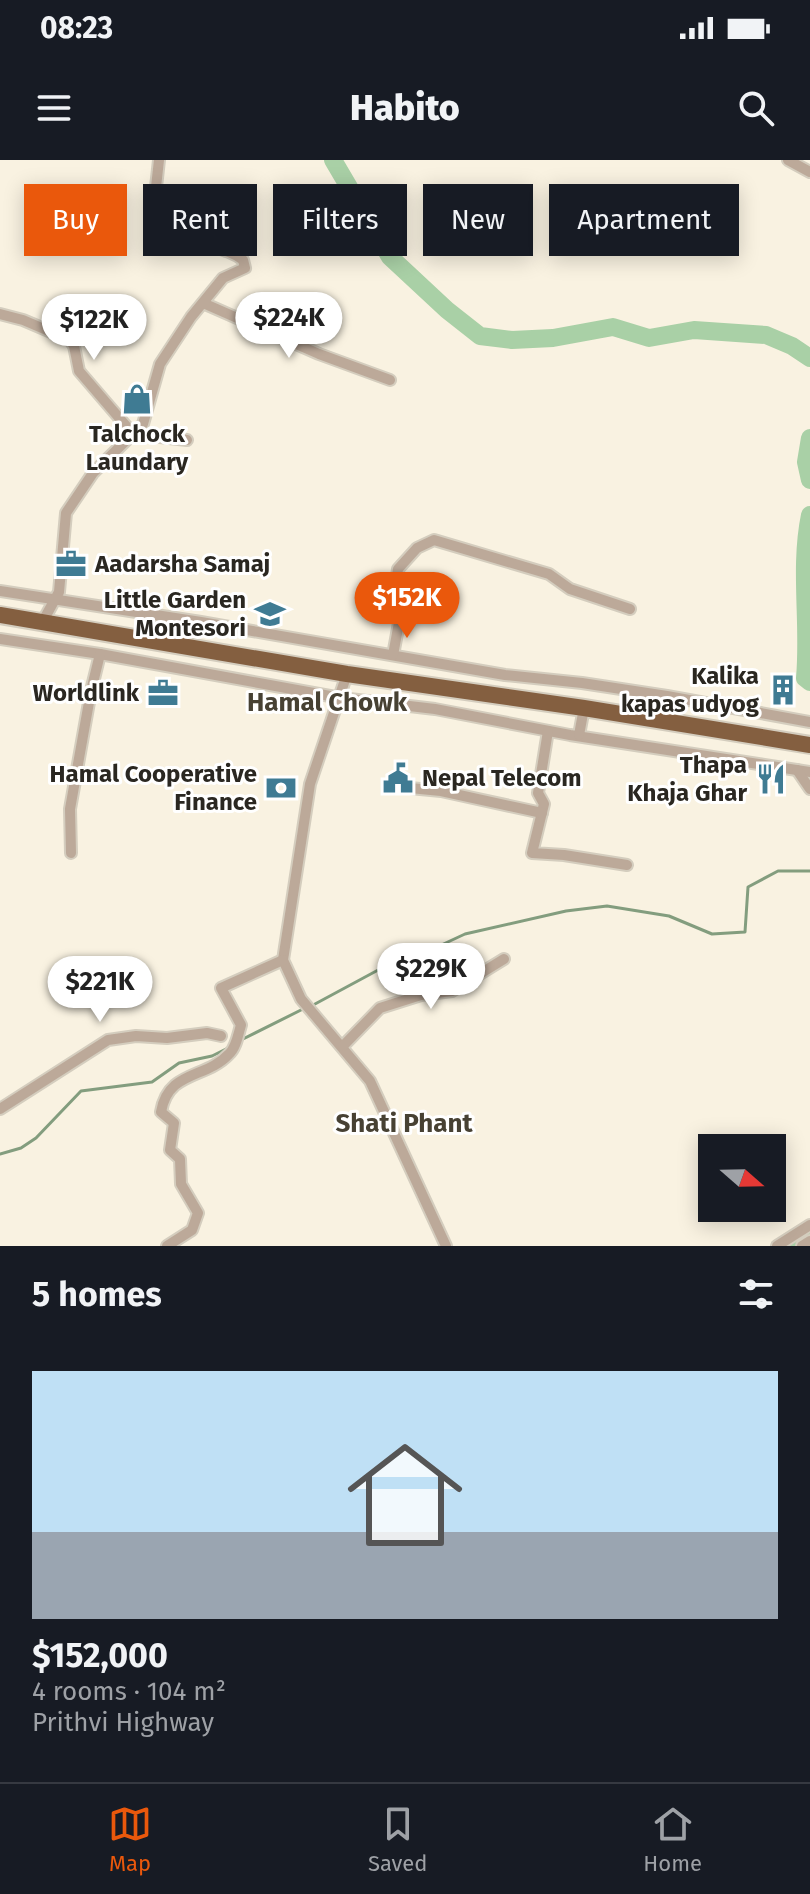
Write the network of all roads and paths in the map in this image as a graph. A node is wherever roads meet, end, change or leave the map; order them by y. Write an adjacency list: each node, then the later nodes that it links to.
1 (159, 160): 4 (street)
2 (788, 160): 3 (street)
3 (810, 172)
4 (203, 303): 6 (street); 7 (street)
5 (0, 314): 7 (street)
6 (390, 380)
7 (133, 434): 8 (street); 10 (street)
8 (187, 440)
9 (0, 591): 10 (street)
10 (56, 599): 13 (street); 16 (street)
11 (630, 609): 16 (street)
12 (0, 615): 13 (highway)
13 (43, 621): 17 (highway)
14 (0, 639): 15 (street)
15 (100, 654): 18 (street); 29 (street)
16 (393, 655): 20 (street)
17 (347, 674): 18 (street); 19 (highway)
18 (341, 698): 21 (street); 32 (street)
19 (584, 708): 22 (street); 23 (highway)
20 (810, 722)
21 (548, 731): 22 (street); 28 (street)
22 (579, 735): 24 (street)
23 (810, 745)
24 (797, 770): 25 (street); 27 (street)
25 (810, 772)
26 (410, 788): 28 (street)
27 (810, 789)
28 (542, 813): 30 (street)
29 (71, 853)
30 (627, 865)
31 (504, 959): 34 (street)
32 (283, 960): 34 (street); 38 (street)
33 (221, 1036): 35 (street)
34 (343, 1046): 39 (street)
35 (0, 1109)
36 (810, 1225): 40 (street)
37 (810, 1241): 41 (street)
38 (167, 1246)
39 (446, 1246)
40 (777, 1246)
41 (802, 1246)

